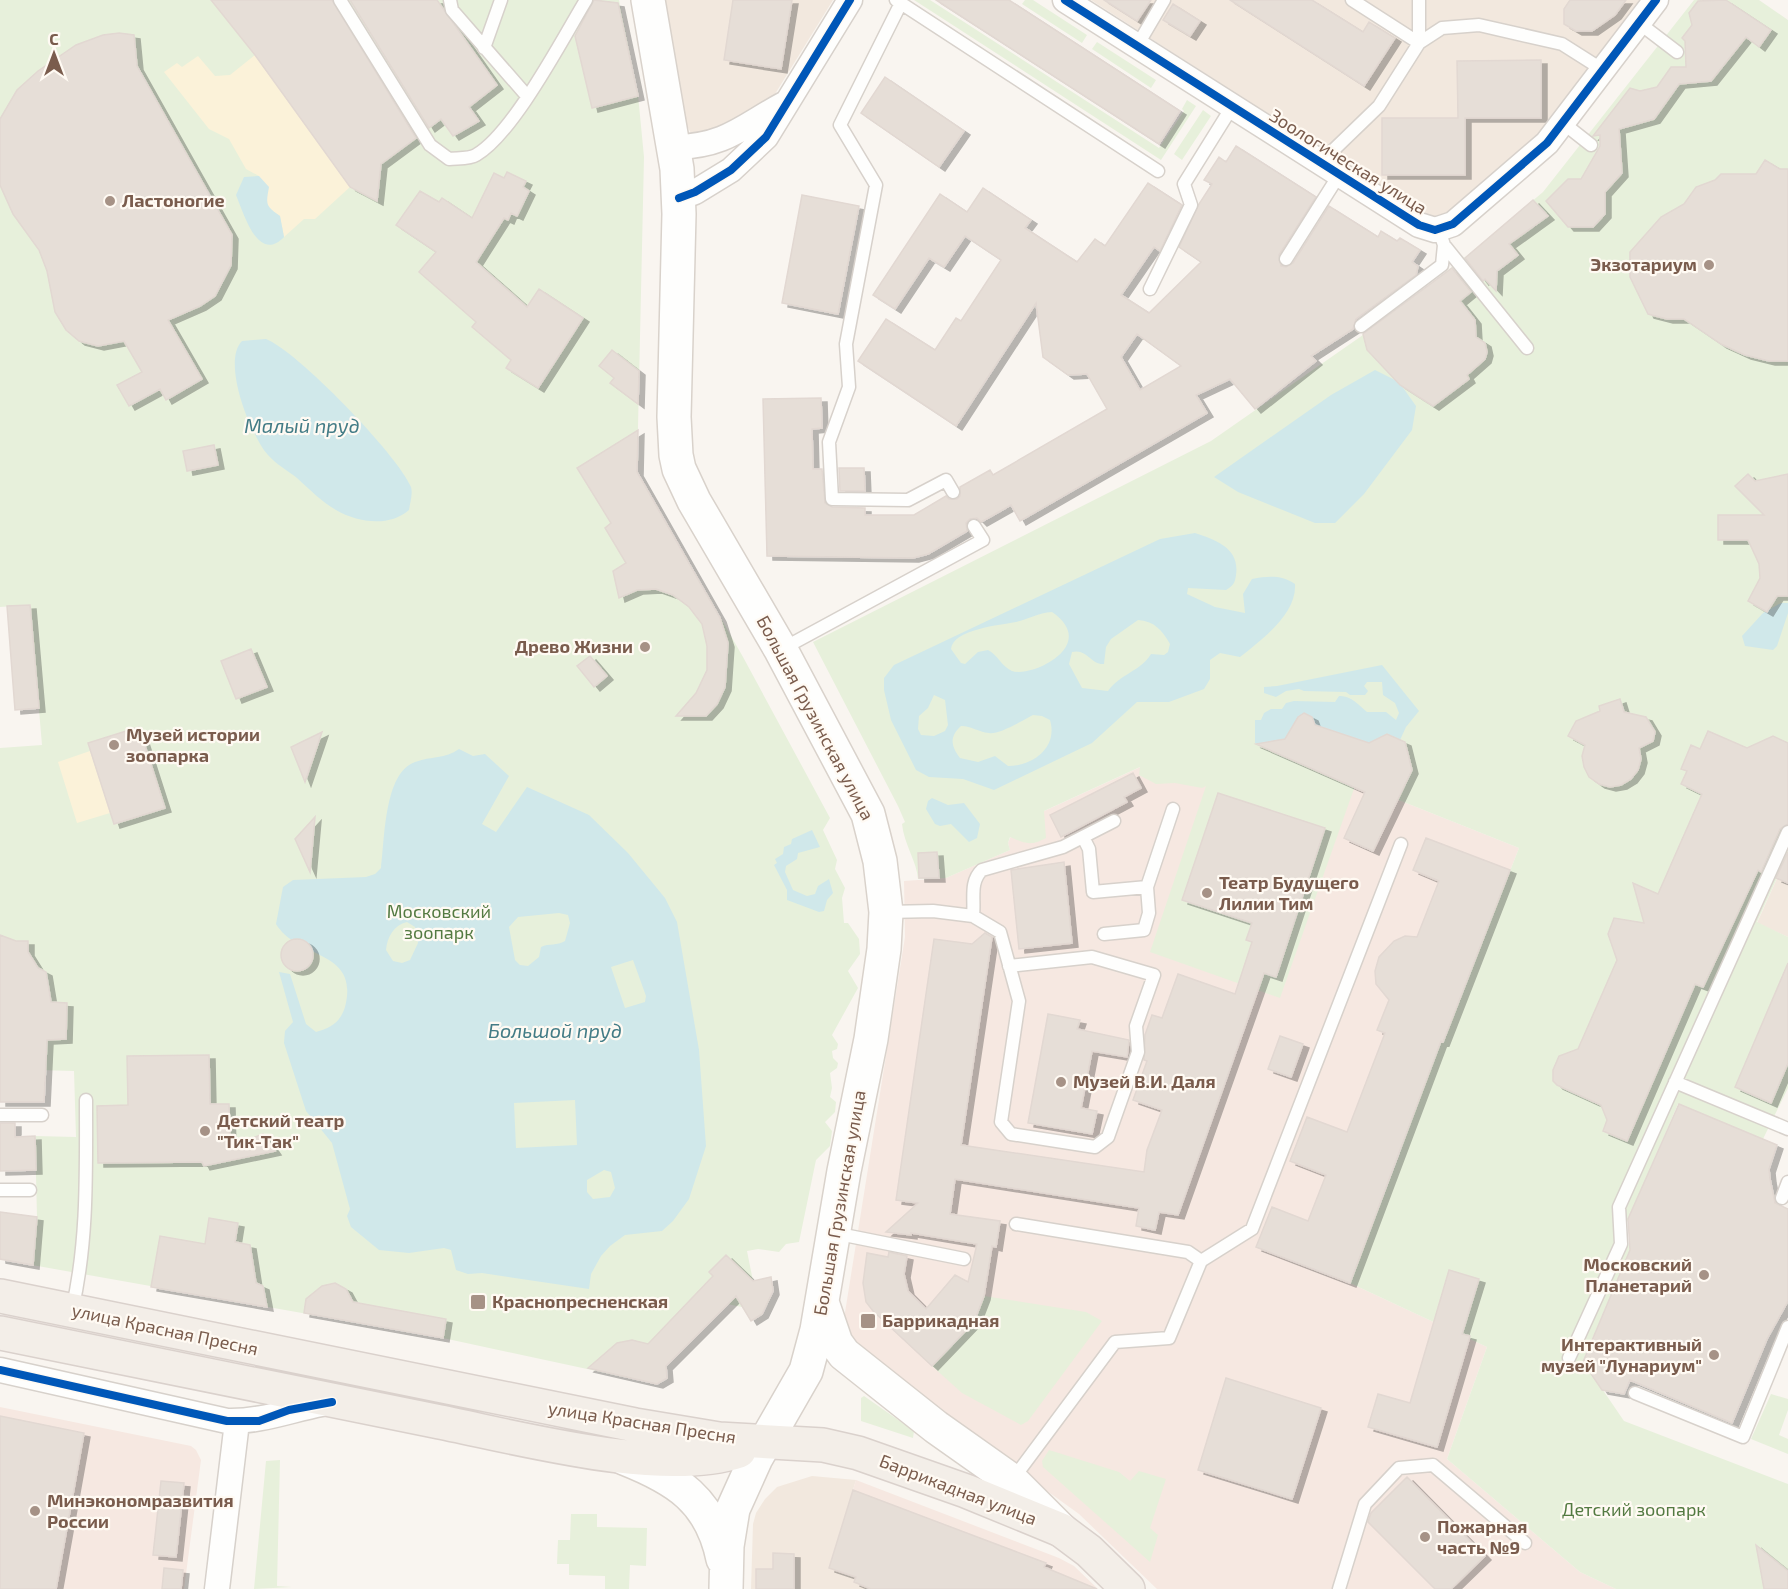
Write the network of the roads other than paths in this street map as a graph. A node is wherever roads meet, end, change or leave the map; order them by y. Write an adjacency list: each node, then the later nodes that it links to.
1 (340, 0): 19 (lane)
2 (450, 0): 16 (lane)
3 (501, 0): 16 (lane)
4 (586, 0): 19 (lane)
5 (648, 0): 24 (main road, Большая Грузинская улица)
6 (850, 0): 20 (street)
7 (1065, 0): 15 (street, Зоологическая улица)
8 (1164, 0): 15 (lane)
9 (1352, 0): 14 (lane)
10 (1419, 0): 14 (lane)
11 (1656, 0): 13 (street, Зоологическая улица)
12 (899, 2): 26 (lane); 33 (lane)
13 (1639, 23): 17 (lane); 18 (street, Зоологическая улица)
14 (1419, 43): 18 (lane); 25 (lane)
15 (1137, 46): 21 (street, Зоологическая улица)
16 (484, 48): 19 (lane)
17 (1677, 52)
18 (1603, 70): 22 (street, Зоологическая улица)
19 (527, 96)
20 (784, 104): 24 (street); 27 (street)
21 (1233, 107): 25 (street, Зоологическая улица); 30 (lane)
22 (1563, 123): 23 (lane); 28 (street, Зоологическая улица)
23 (1591, 145)
24 (675, 147): 27 (main road, Большая Грузинская улица)
25 (1330, 169): 28 (street, Зоологическая улица); 29 (lane)
26 (1158, 171)
27 (679, 198): 35 (main road, Большая Грузинская улица)
28 (1442, 237): 31 (lane); 32 (lane)
29 (1286, 259)
30 (1150, 289)
31 (1361, 326)
32 (1527, 348)
33 (953, 492)
34 (974, 526): 35 (lane)
35 (781, 650): 42 (main road, Большая Грузинская улица)
36 (1173, 809): 41 (lane)
37 (1114, 821): 39 (lane)
38 (1788, 832): 46 (lane)
39 (1083, 837): 41 (lane); 43 (lane)
40 (1401, 844): 58 (lane)
41 (1147, 887): 44 (lane)
42 (886, 912): 43 (lane); 56 (main road, Большая Грузинская улица)
43 (973, 916): 45 (lane)
44 (1104, 934)
45 (1010, 966): 45 (lane)
46 (1675, 1082): 50 (lane); 64 (lane)
47 (86, 1100): 61 (lane)
48 (0, 1115): 49 (lane)
49 (42, 1115)
50 (1788, 1129)
51 (1788, 1182): 54 (lane)
52 (0, 1190): 53 (lane)
53 (30, 1190)
54 (1782, 1198)
55 (1016, 1224): 58 (lane)
56 (833, 1233): 57 (lane); 60 (main road, Большая Грузинская улица)
57 (964, 1259)
58 (1201, 1261): 71 (lane)
59 (0, 1296): 61 (main road, улица Красная Пресня)
60 (821, 1301): 69 (main road, Большая Грузинская улица); 71 (main road)
61 (72, 1312): 69 (main road, улица Красная Пресня)
62 (1788, 1326): 66 (lane)
63 (0, 1333): 67 (main road, улица Красная Пресня)
64 (1569, 1358)
65 (0, 1370): 68 (street)
66 (1635, 1393)
67 (332, 1402): 68 (street); 70 (main road, улица Красная Пресня)
68 (237, 1422): 75 (street)
69 (766, 1441): 70 (main road, улица Красная Пресня); 72 (main road, Баррикадная улица); 74 (main road, Большая Грузинская улица)
70 (618, 1456): 74 (main road)
71 (1011, 1480): 72 (main road)
72 (1061, 1530): 76 (main road, Баррикадная улица)
73 (1525, 1543): 77 (lane)
74 (726, 1582)
75 (217, 1589)
76 (1128, 1589)
77 (1339, 1589)

